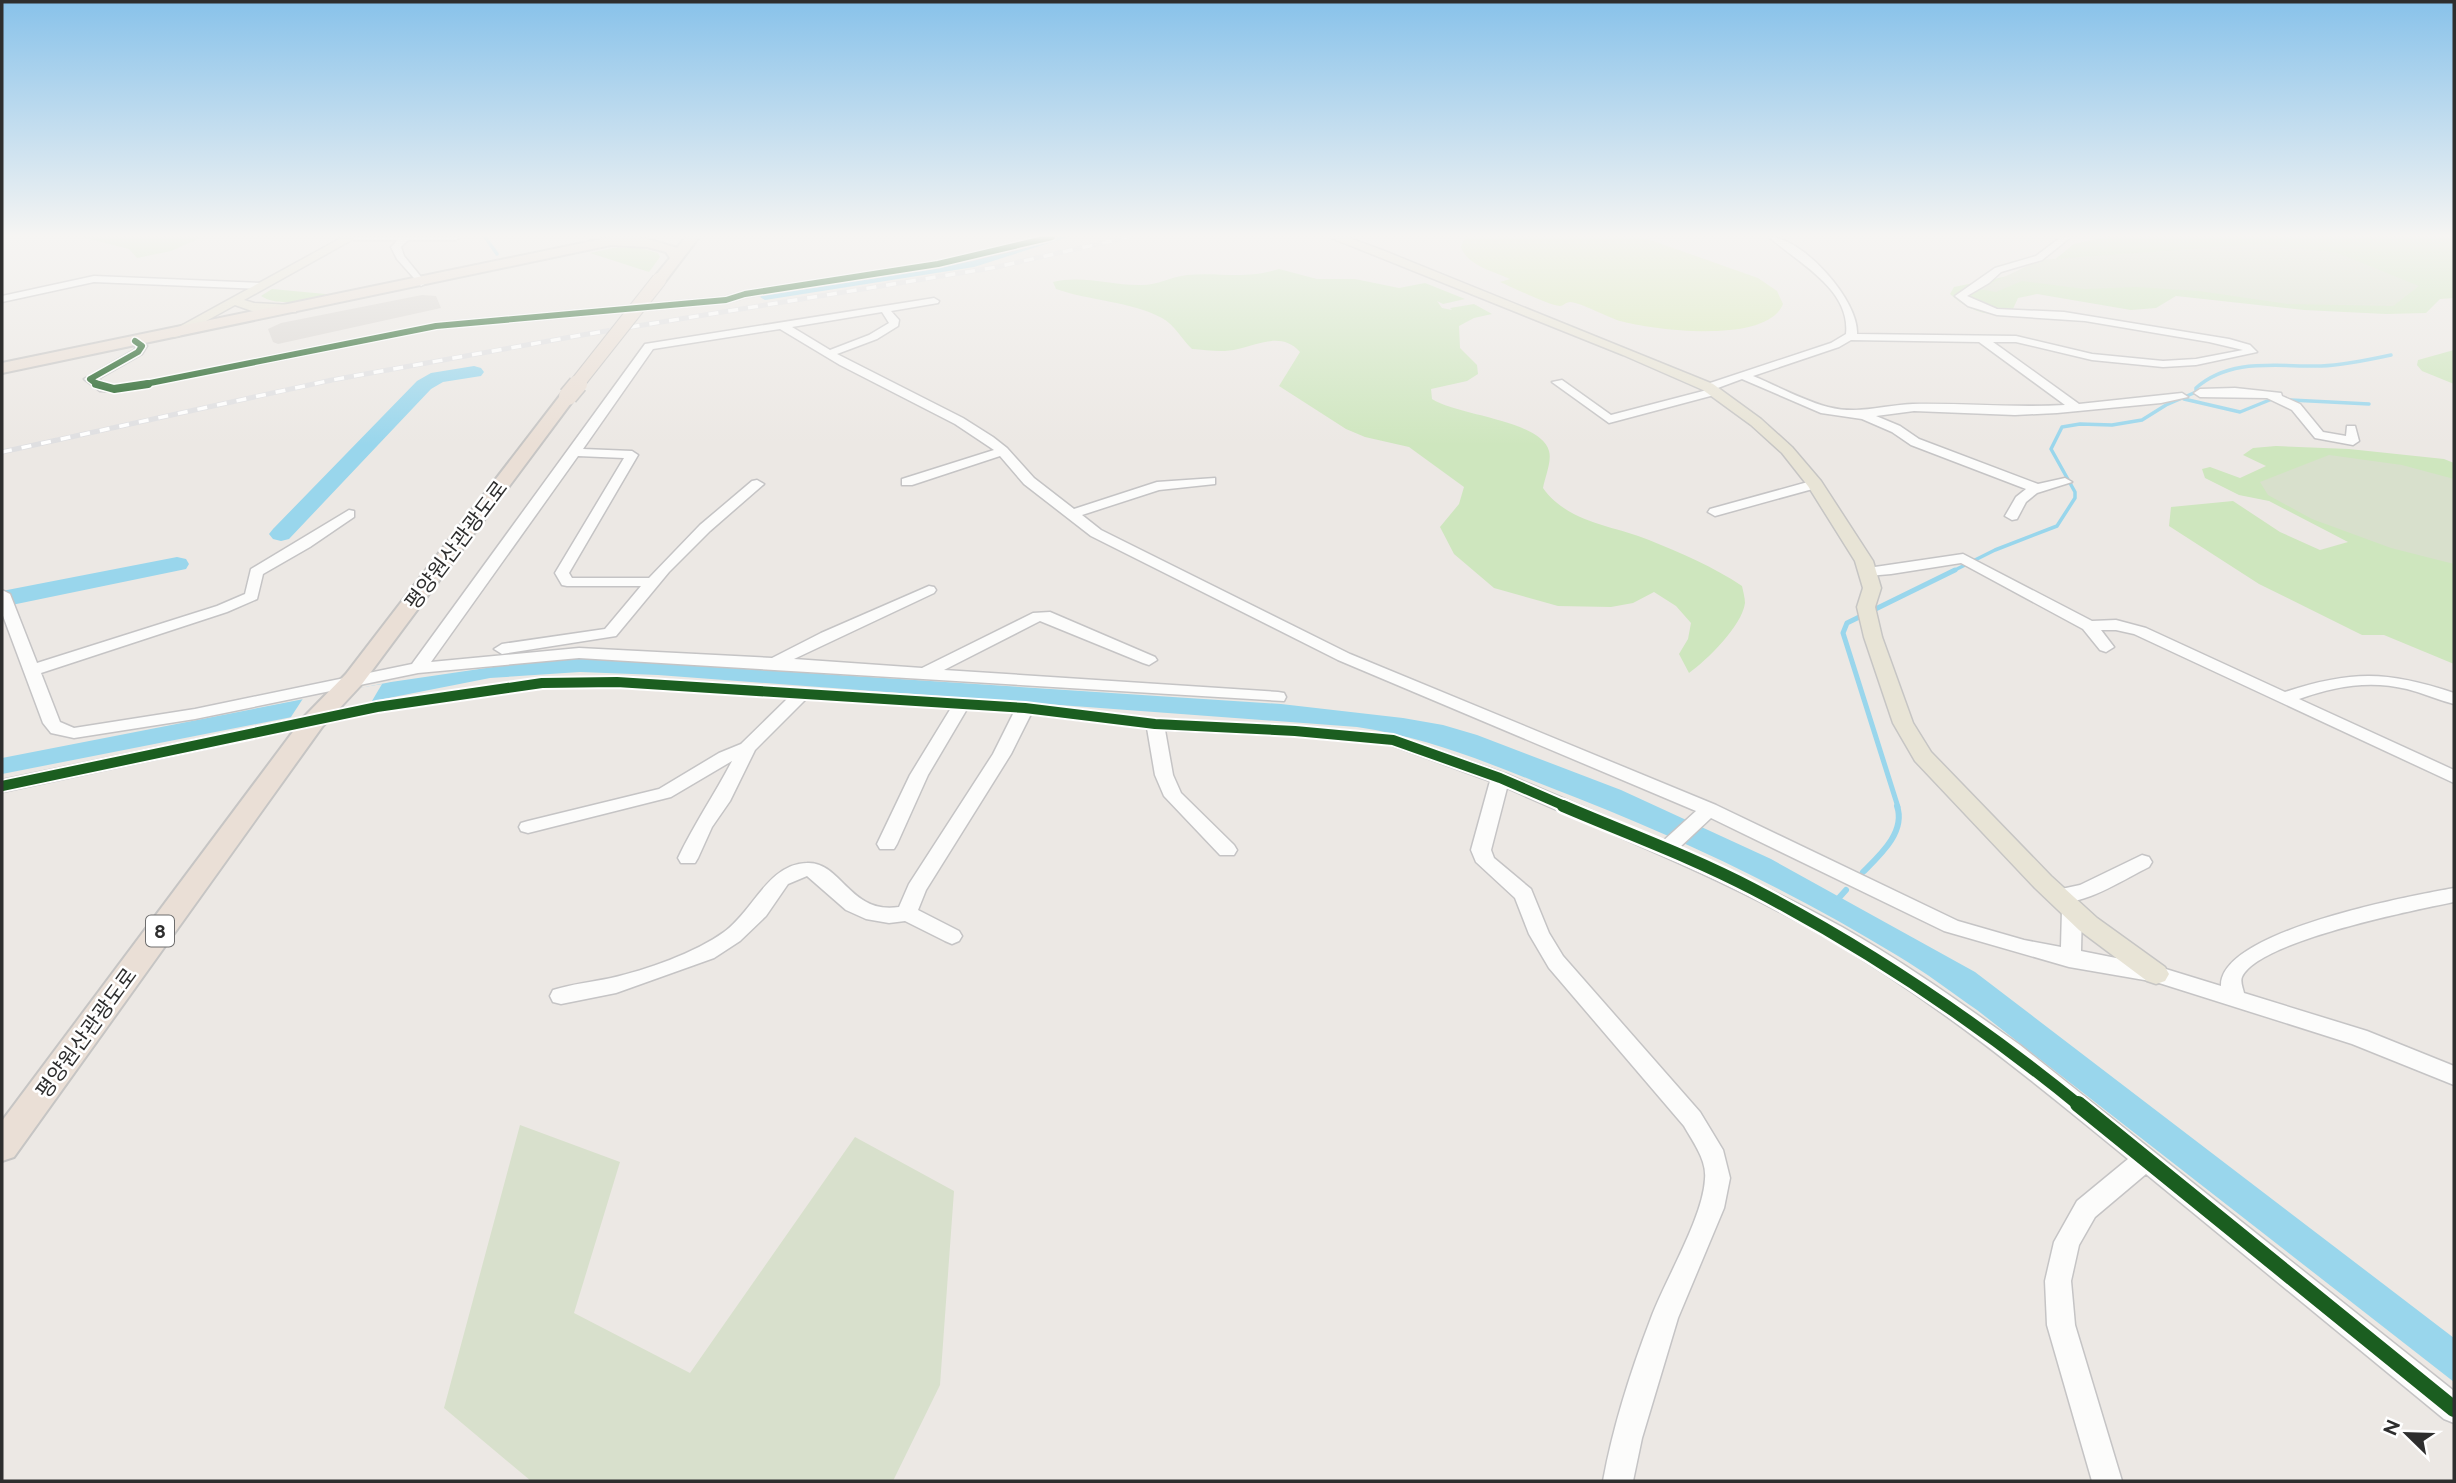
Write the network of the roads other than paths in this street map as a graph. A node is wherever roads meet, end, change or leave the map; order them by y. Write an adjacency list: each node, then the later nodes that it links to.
1 (226, 306): 13 (main road)
2 (250, 306): 10 (main road)
3 (305, 306): 10 (highway)
4 (639, 306): 50 (highway, 평양원산관광도로 / 8, bridge)
5 (660, 306): 16 (street)
6 (906, 306): 11 (street)
7 (1513, 306): 21 (main road)
8 (1844, 306): 14 (street)
9 (1980, 306): 15 (street)
10 (292, 309): 13 (highway)
11 (885, 310): 12 (street); 17 (street)
12 (783, 326): 17 (street); 28 (street)
13 (174, 333): 16 (highway)
14 (1849, 337): 15 (street); 19 (street)
15 (1983, 340): 24 (street)
16 (135, 341): 18 (highway)
17 (828, 354): 27 (street)
18 (2, 368)
19 (1746, 377): 21 (street); 25 (street)
20 (1558, 382): 21 (street)
21 (1711, 390): 33 (main road)
22 (2200, 393): 26 (street)
23 (2182, 397): 24 (street)
24 (2075, 407): 25 (street)
25 (1865, 416): 34 (street)
26 (2351, 429)
27 (1003, 451): 30 (street); 37 (street)
28 (574, 452): 40 (street); 47 (street)
29 (1210, 481): 37 (street)
30 (907, 482)
31 (2065, 482): 34 (street)
32 (757, 484): 40 (street)
33 (1815, 484): 35 (street); 39 (main road)
34 (2034, 487): 38 (street)
35 (1716, 512)
36 (349, 514): 48 (street)
37 (1072, 514): 63 (street)
38 (2012, 516)
39 (1868, 572): 43 (street); 71 (main road)
40 (654, 582): 47 (street)
41 (929, 590): 46 (street)
42 (3, 598): 48 (street)
43 (2089, 626): 44 (street); 53 (street)
44 (2106, 647)
45 (1149, 660): 49 (street)
46 (775, 663): 47 (street); 49 (street)
47 (418, 668): 50 (street)
48 (30, 671): 50 (street)
49 (921, 674): 52 (street)
50 (347, 685): 57 (highway, 8)
51 (803, 694): 55 (street); 57 (street); 59 (street)
52 (1278, 697)
53 (2285, 698): 54 (street); 60 (street)
54 (2454, 699)
55 (962, 704): 56 (street); 65 (street)
56 (1026, 708): 58 (street); 72 (street)
57 (316, 719): 62 (street); 79 (highway, 평양원산관광도로 / 8)
58 (1155, 724): 61 (street); 67 (street)
59 (747, 748): 64 (street); 68 (street)
60 (2454, 777)
61 (1500, 778): 66 (street); 82 (street)
62 (2, 786)
63 (1706, 812): 66 (street); 74 (street)
64 (528, 827)
65 (887, 844)
66 (1668, 847): 80 (street)
67 (1227, 850)
68 (688, 858)
69 (2142, 862): 71 (street)
70 (2454, 895): 77 (street)
71 (2065, 902): 74 (street); 75 (main road)
72 (907, 913): 73 (street); 76 (street)
73 (952, 936)
74 (2069, 959): 75 (street)
75 (2157, 974): 77 (street)
76 (562, 996)
77 (2235, 998): 78 (street)
78 (2454, 1076)
79 (2, 1147)
80 (2146, 1159): 81 (street); 83 (street)
81 (2454, 1409)
82 (1618, 1481)
83 (2107, 1481)

